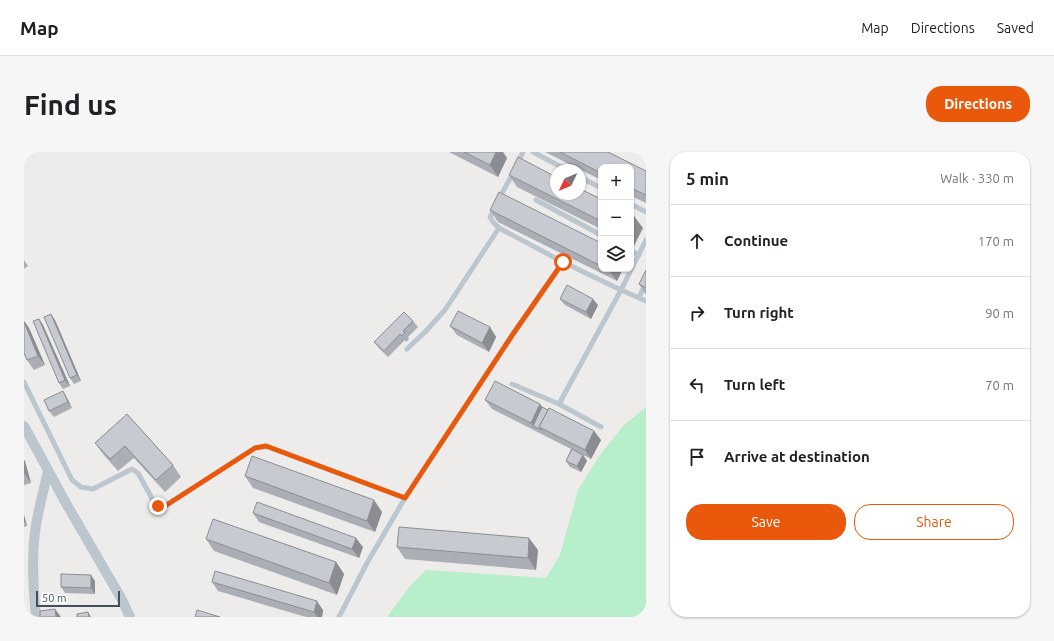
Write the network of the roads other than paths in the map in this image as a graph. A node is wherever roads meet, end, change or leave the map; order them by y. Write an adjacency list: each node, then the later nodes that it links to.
1 (523, 152): 9 (lane)
2 (533, 152): 3 (lane)
3 (556, 164)
4 (586, 180): 5 (lane)
5 (598, 186)
6 (536, 200): 10 (lane)
7 (634, 206): 8 (lane)
8 (646, 212)
9 (499, 228): 14 (lane); 19 (lane)
10 (598, 233)
11 (646, 240): 13 (lane)
12 (634, 252): 13 (lane)
13 (639, 255): 16 (lane)
14 (563, 262): 16 (lane); 26 (lane)
15 (646, 283): 17 (lane)
16 (621, 290): 17 (lane); 22 (lane)
17 (639, 297): 18 (lane)
18 (646, 301)
19 (407, 349)
20 (24, 382): 26 (lane)
21 (512, 384): 22 (lane)
22 (559, 404): 24 (lane)
23 (24, 426): 25 (street)
24 (601, 427)
25 (48, 471): 27 (street); 29 (street)
26 (405, 498): 30 (lane)
27 (29, 595): 28 (street)
28 (36, 617)
29 (130, 617)
30 (339, 617)

